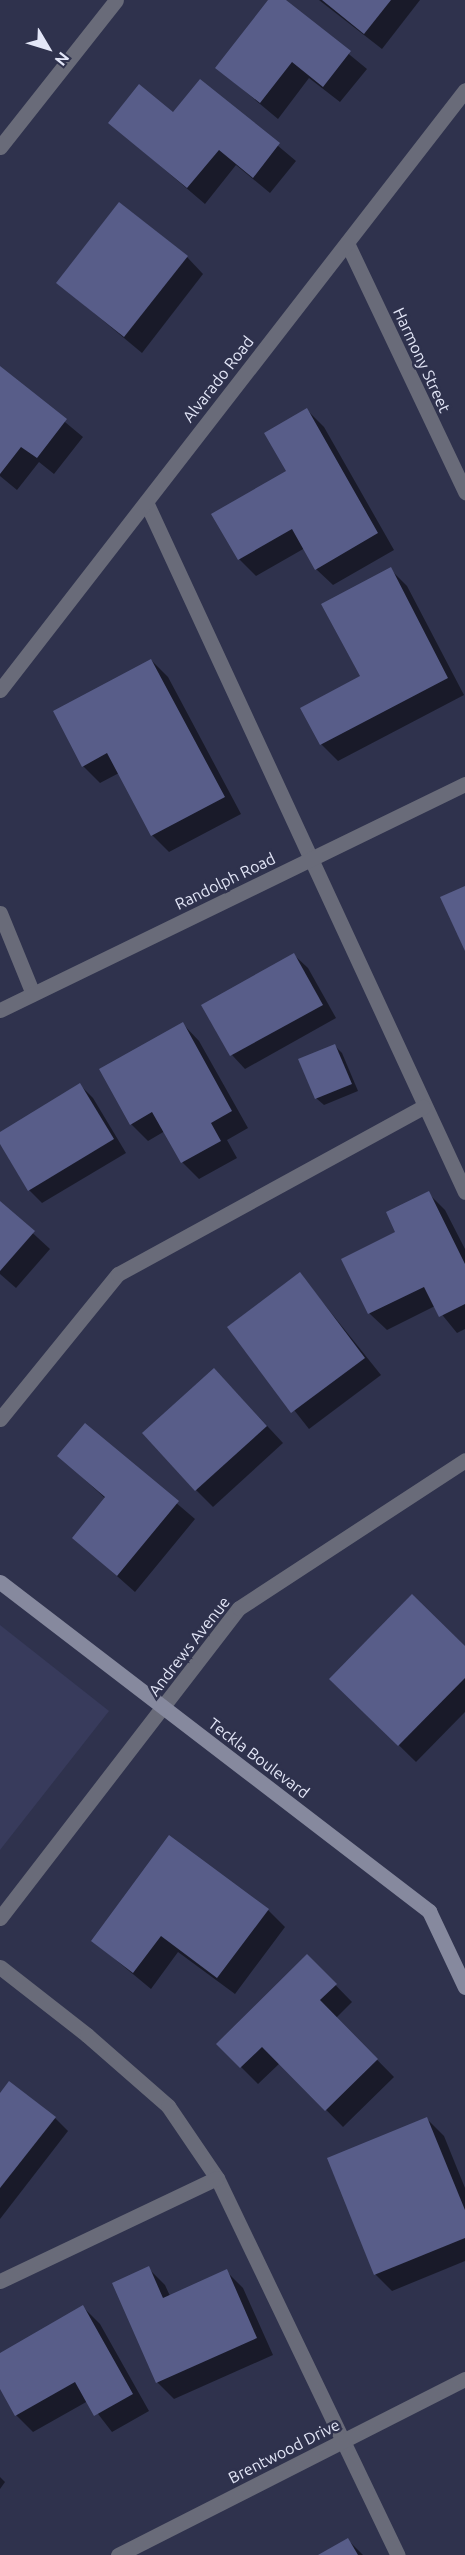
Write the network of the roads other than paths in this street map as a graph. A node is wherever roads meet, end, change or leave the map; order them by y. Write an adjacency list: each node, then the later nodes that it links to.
1 (116, 0): 3 (street)
2 (465, 90): 4 (street, Alvarado Road)
3 (0, 147)
4 (347, 243): 5 (street, Harmony Street); 6 (street, Alvarado Road)
5 (465, 492)
6 (146, 502): 7 (street, Alvarado Road); 9 (street)
7 (0, 690)
8 (465, 784): 9 (street, Randolph Road)
9 (310, 859): 11 (street, Randolph Road); 13 (street)
10 (0, 913): 11 (street)
11 (33, 994): 12 (street, Randolph Road)
12 (0, 1010)
13 (423, 1107): 14 (street); 15 (street)
14 (465, 1192)
15 (0, 1419)
16 (465, 1460): 18 (street, Andrews Avenue)
17 (0, 1582): 18 (main road, Teckla Boulevard)
18 (163, 1707): 19 (street, Andrews Avenue); 21 (main road, Teckla Boulevard)
19 (0, 1918)
20 (0, 1967): 22 (street)
21 (465, 1987)
22 (217, 2178): 23 (street); 25 (street)
23 (0, 2281)
24 (465, 2379): 25 (street, Brentwood Drive)
25 (343, 2441): 26 (street, Brentwood Drive); 27 (street)
26 (118, 2555)
27 (398, 2555)

